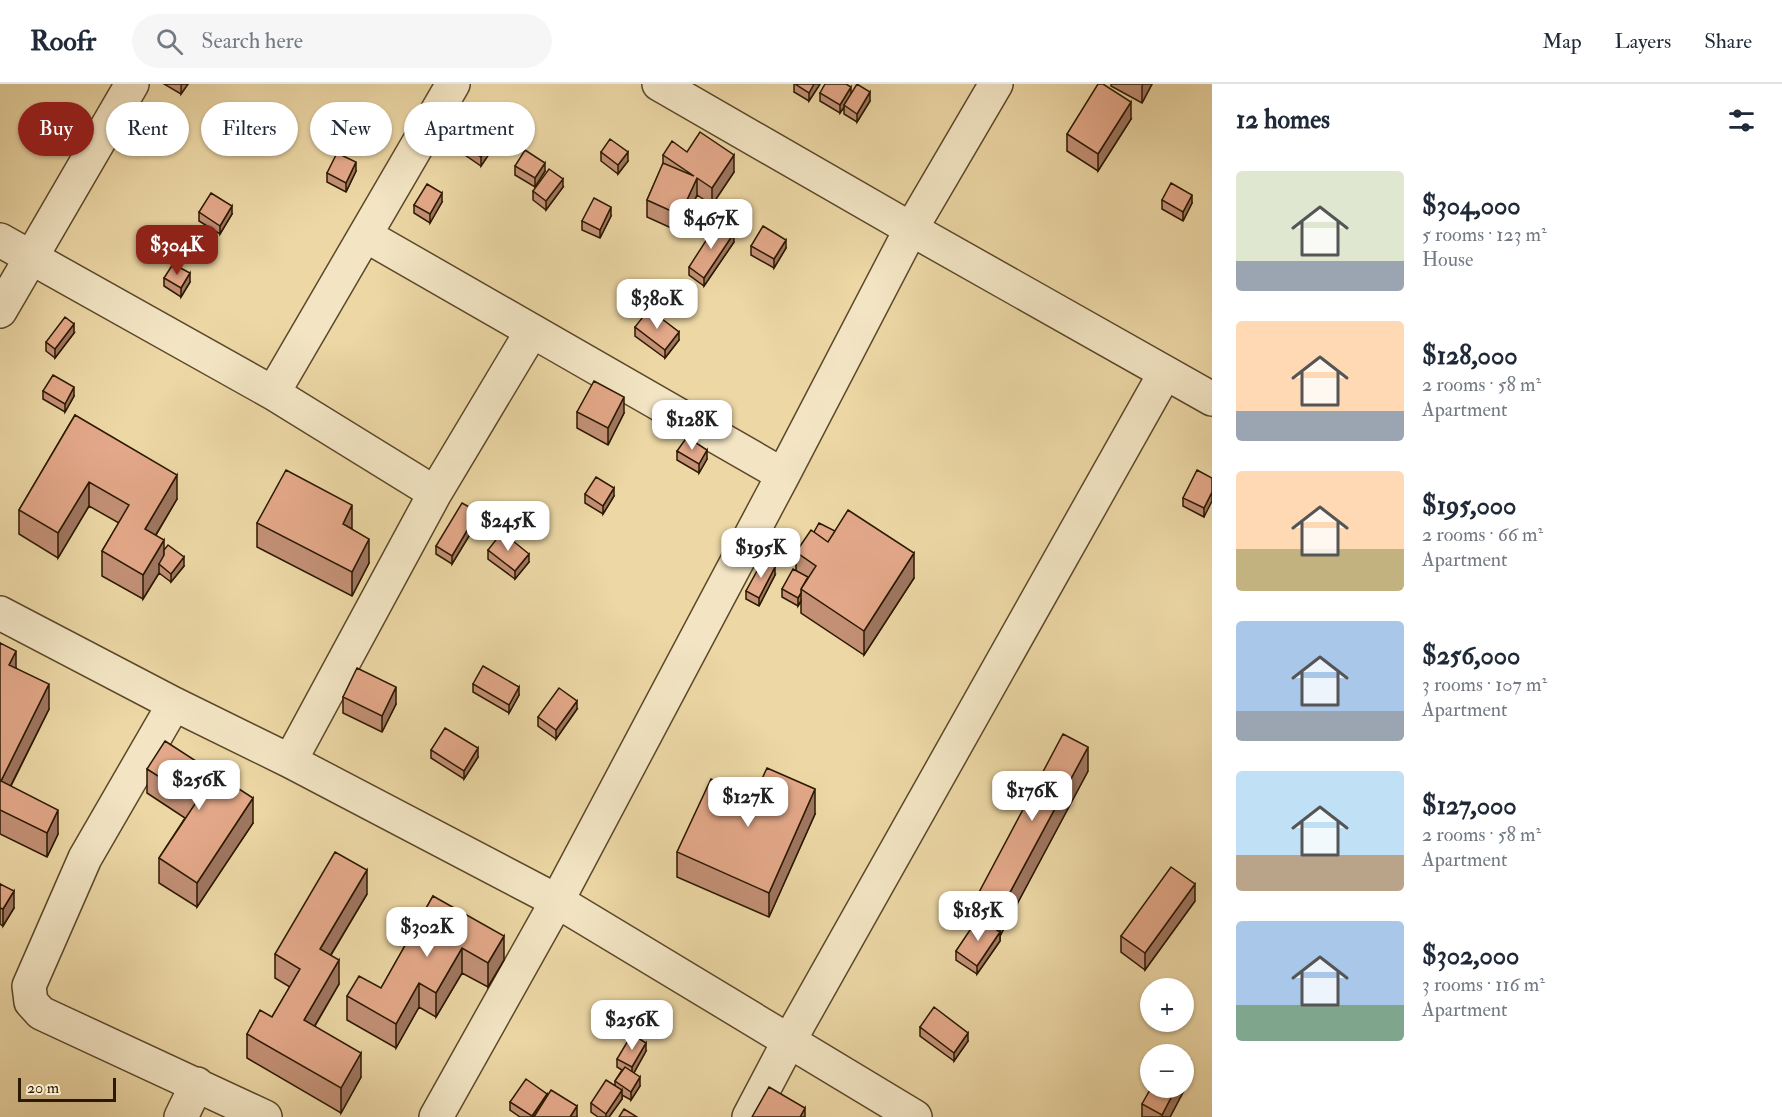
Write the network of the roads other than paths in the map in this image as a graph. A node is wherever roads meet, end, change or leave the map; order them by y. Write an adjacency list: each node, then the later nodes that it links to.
1 (132, 84): 8 (street)
2 (453, 84): 6 (street)
3 (659, 84): 5 (street)
4 (996, 84): 5 (street)
5 (911, 230): 11 (street); 14 (street)
6 (365, 235): 10 (street); 12 (street)
7 (0, 240): 8 (street)
8 (32, 258): 9 (street); 12 (street)
9 (0, 311)
10 (532, 331): 14 (street); 15 (street)
11 (1165, 373): 13 (street); 20 (street)
12 (273, 393): 15 (street)
13 (1212, 399)
14 (783, 475): 19 (street)
15 (435, 493): 18 (street)
16 (0, 613): 17 (street)
17 (174, 704): 18 (street); 21 (street)
18 (290, 760): 19 (street)
19 (557, 901): 20 (street); 24 (street)
20 (789, 1041): 25 (street); 26 (street)
21 (197, 1084): 22 (street); 23 (street)
22 (181, 1117)
23 (264, 1117)
24 (436, 1117)
25 (749, 1117)
26 (915, 1117)

